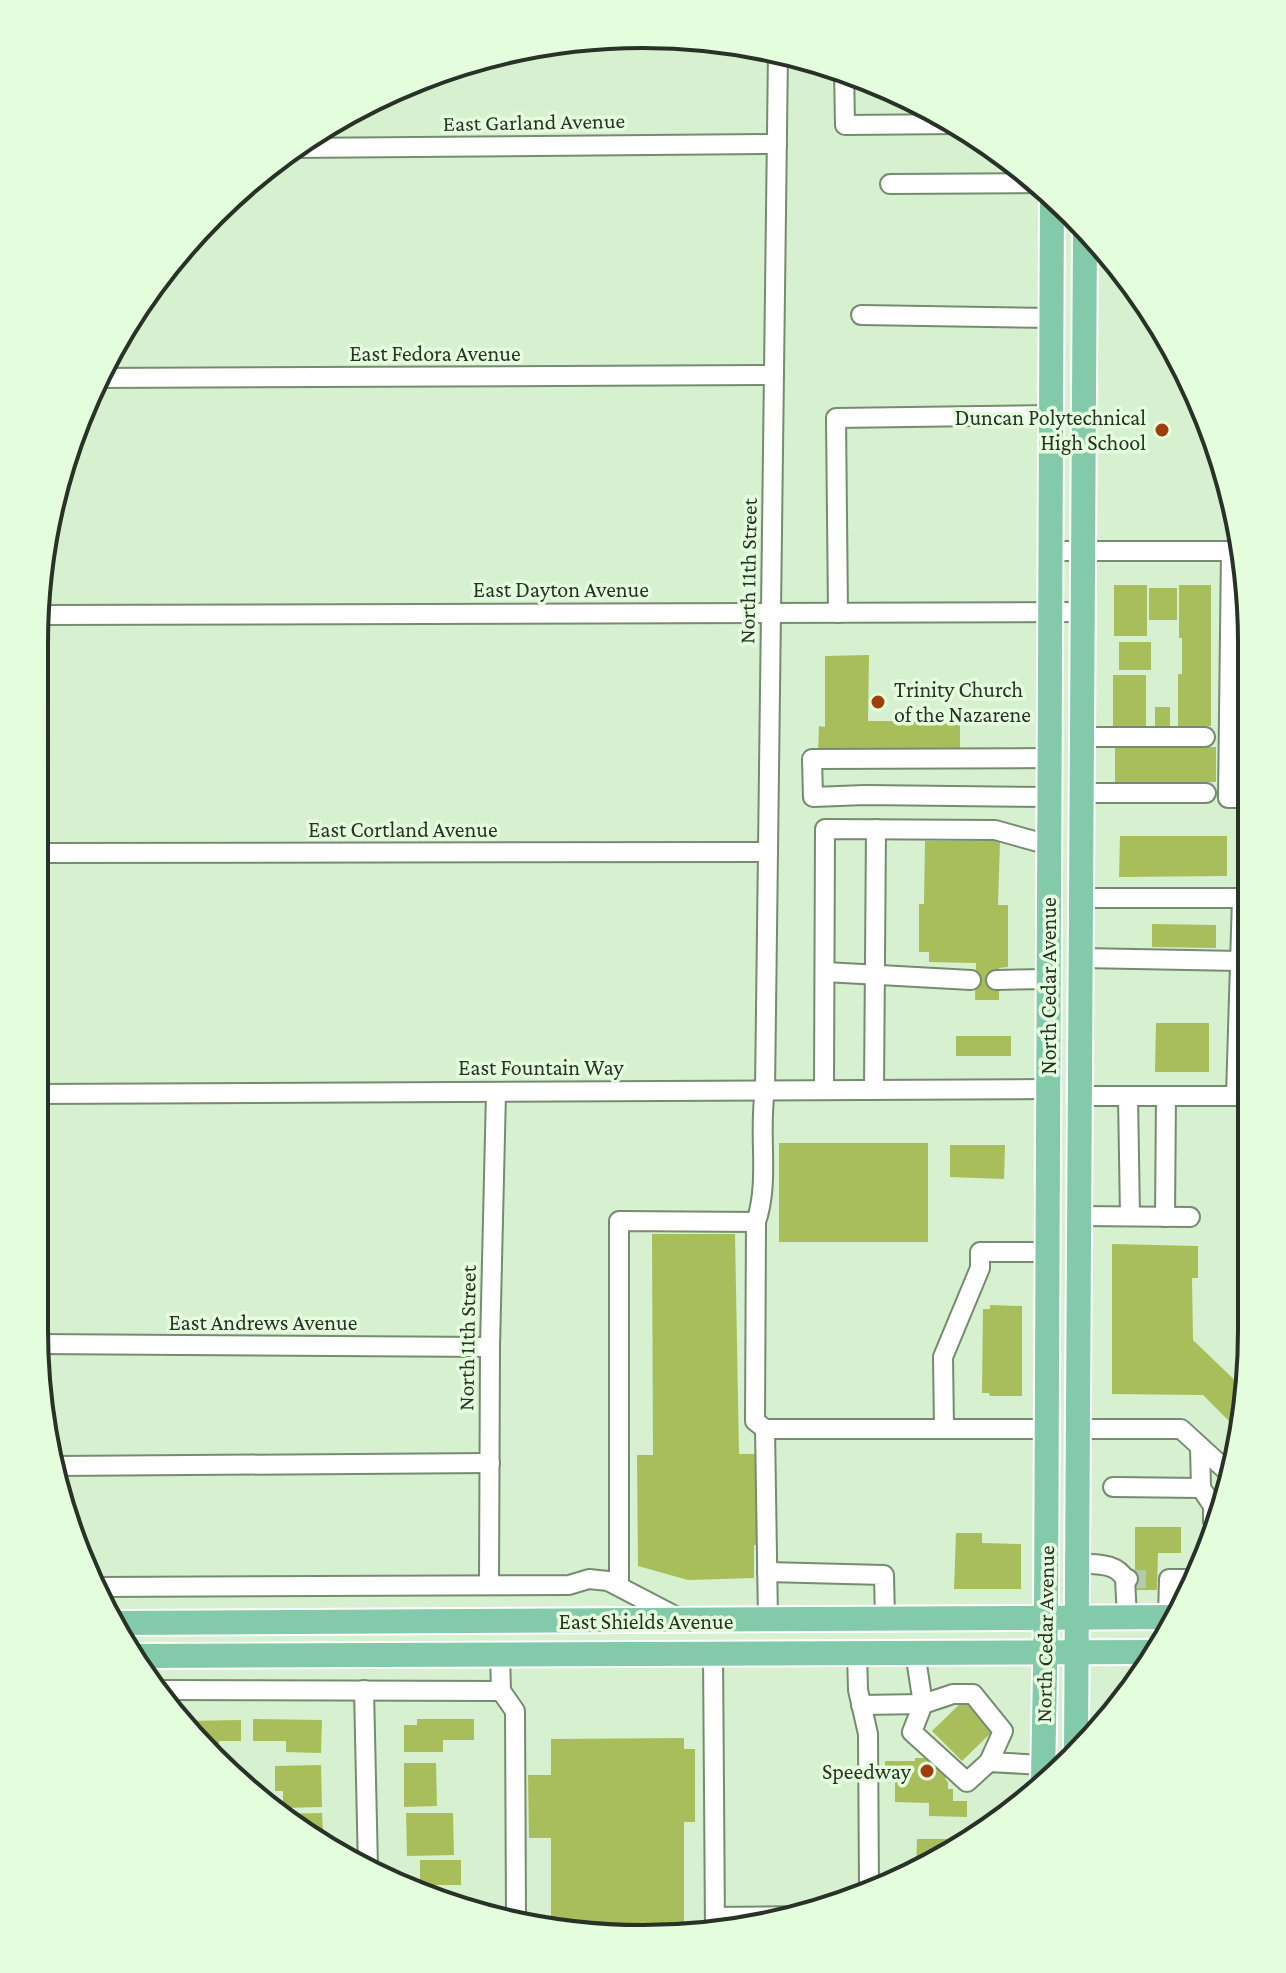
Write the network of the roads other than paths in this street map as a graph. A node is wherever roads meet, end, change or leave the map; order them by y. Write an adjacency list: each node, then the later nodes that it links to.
1 (778, 63): 4 (street, North 11th Street)
2 (844, 84): 3 (street)
3 (933, 124)
4 (777, 144): 5 (street, East Garland Avenue); 12 (street, North 11th Street)
5 (312, 148)
6 (1020, 183): 7 (street)
7 (890, 184)
8 (1052, 211): 11 (main road, North Cedar Avenue)
9 (1085, 245): 16 (main road, North Cedar Avenue)
10 (861, 315): 11 (street)
11 (1052, 318): 14 (main road, North Cedar Avenue)
12 (774, 375): 13 (street, East Fedora Avenue); 21 (street, North 11th Street)
13 (110, 378)
14 (1051, 415): 15 (main road, North Cedar Avenue); 22 (street)
15 (1050, 551): 16 (street); 19 (main road, North Cedar Avenue)
16 (1083, 551): 17 (street); 20 (main road, North Cedar Avenue)
17 (1231, 551)
18 (1236, 590): 30 (street)
19 (1050, 612): 20 (street, East Dayton Avenue); 22 (street, East Dayton Avenue); 26 (main road, North Cedar Avenue)
20 (1082, 612): 24 (main road, North Cedar Avenue)
21 (771, 613): 22 (street, East Dayton Avenue); 23 (street, East Dayton Avenue); 33 (street, North 11th Street)
22 (838, 613)
23 (49, 615)
24 (1082, 737): 25 (street); 27 (main road, North Cedar Avenue)
25 (1205, 737)
26 (1049, 758): 29 (main road, North Cedar Avenue); 29 (street)
27 (1082, 793): 28 (street); 35 (main road, North Cedar Avenue)
28 (1206, 793)
29 (1049, 797): 32 (main road, North Cedar Avenue)
30 (1238, 798)
31 (876, 829): 32 (street); 39 (street); 40 (street)
32 (1049, 845): 41 (main road, North Cedar Avenue)
33 (768, 852): 34 (street, East Cortland Avenue); 45 (street, North 11th Street)
34 (48, 853)
35 (1081, 898): 36 (street); 37 (main road, North Cedar Avenue)
36 (1238, 898)
37 (1082, 958): 38 (street); 50 (main road, North Cedar Avenue)
38 (1238, 961)
39 (825, 972): 40 (street); 46 (street)
40 (875, 973): 42 (street); 47 (street)
41 (1048, 979): 43 (street); 44 (main road, North Cedar Avenue); 50 (main road)
42 (971, 980)
43 (996, 980)
44 (1047, 1089): 47 (street, East Fountain Way); 54 (main road); 59 (main road, North Cedar Avenue)
45 (765, 1090): 46 (street, East Fountain Way); 48 (street, East Fountain Way); 58 (street, North 11th Street)
46 (824, 1090): 47 (street, East Fountain Way)
47 (874, 1090)
48 (496, 1092): 49 (street, East Fountain Way); 61 (street, North 11th Street)
49 (48, 1094)
50 (1080, 1096): 51 (street); 54 (main road, North Cedar Avenue)
51 (1128, 1096): 52 (street); 55 (street)
52 (1166, 1096): 53 (street); 56 (street)
53 (1238, 1096)
54 (1080, 1216): 55 (street); 65 (main road, North Cedar Avenue)
55 (1130, 1216): 56 (street)
56 (1165, 1217): 57 (street)
57 (1190, 1217)
58 (756, 1222): 62 (street, North 11th Street); 77 (street)
59 (1047, 1252): 63 (street); 64 (main road, North Cedar Avenue); 65 (main road)
60 (48, 1344): 61 (street, East Andrews Avenue)
61 (490, 1347): 67 (street, North 11th Street)
62 (765, 1429): 63 (street); 74 (street)
63 (944, 1429): 64 (street)
64 (1047, 1429): 81 (main road, North Cedar Avenue)
65 (1078, 1429): 66 (street); 73 (main road, North Cedar Avenue)
66 (1200, 1447): 69 (street); 71 (street)
67 (490, 1463): 68 (street); 76 (street, North 11th Street)
68 (64, 1466)
69 (1222, 1467)
70 (1113, 1487): 71 (street)
71 (1201, 1488): 72 (street)
72 (1212, 1504)
73 (1078, 1563): 80 (main road, North Cedar Avenue); 82 (street)
74 (767, 1572): 84 (street); 85 (street)
75 (1183, 1579): 79 (street)
76 (489, 1585): 77 (street); 78 (street)
77 (619, 1586): 87 (street)
78 (106, 1587)
79 (1170, 1607)
80 (1077, 1616): 81 (main road, East Shields Avenue); 82 (main road, East Shields Avenue); 91 (main road, North Cedar Avenue)
81 (1046, 1617): 84 (main road, East Shields Avenue); 90 (main road, North Cedar Avenue)
82 (1127, 1617): 83 (main road, East Shields Avenue)
83 (1164, 1617)
84 (885, 1619): 85 (main road, East Shields Avenue)
85 (768, 1620): 87 (main road, East Shields Avenue); 93 (main road)
86 (618, 1621): 87 (main road, East Shields Avenue); 88 (main road, East Shields Avenue); 95 (main road)
87 (683, 1621)
88 (125, 1623)
89 (915, 1652): 90 (main road, East Shields Avenue); 94 (main road, East Shields Avenue); 101 (street)
90 (1046, 1652): 91 (main road, East Shields Avenue); 105 (main road, North Cedar Avenue)
91 (1077, 1652): 92 (main road, East Shields Avenue); 103 (main road, North Cedar Avenue)
92 (1143, 1652)
93 (713, 1653): 94 (main road, East Shields Avenue); 96 (main road, East Shields Avenue); 110 (street)
94 (857, 1653): 102 (street)
95 (373, 1654): 96 (main road, East Shields Avenue); 97 (main road, East Shields Avenue)
96 (500, 1654): 100 (street)
97 (145, 1656)
98 (170, 1690): 99 (street)
99 (364, 1690): 100 (street); 107 (street)
100 (501, 1691): 109 (street)
101 (923, 1704): 102 (street); 104 (street); 104 (street)
102 (861, 1705): 108 (street)
103 (1076, 1737)
104 (989, 1762): 106 (street)
105 (1043, 1770)
106 (1041, 1772)
107 (368, 1857)
108 (869, 1881)
109 (516, 1911)
110 (715, 1921)

